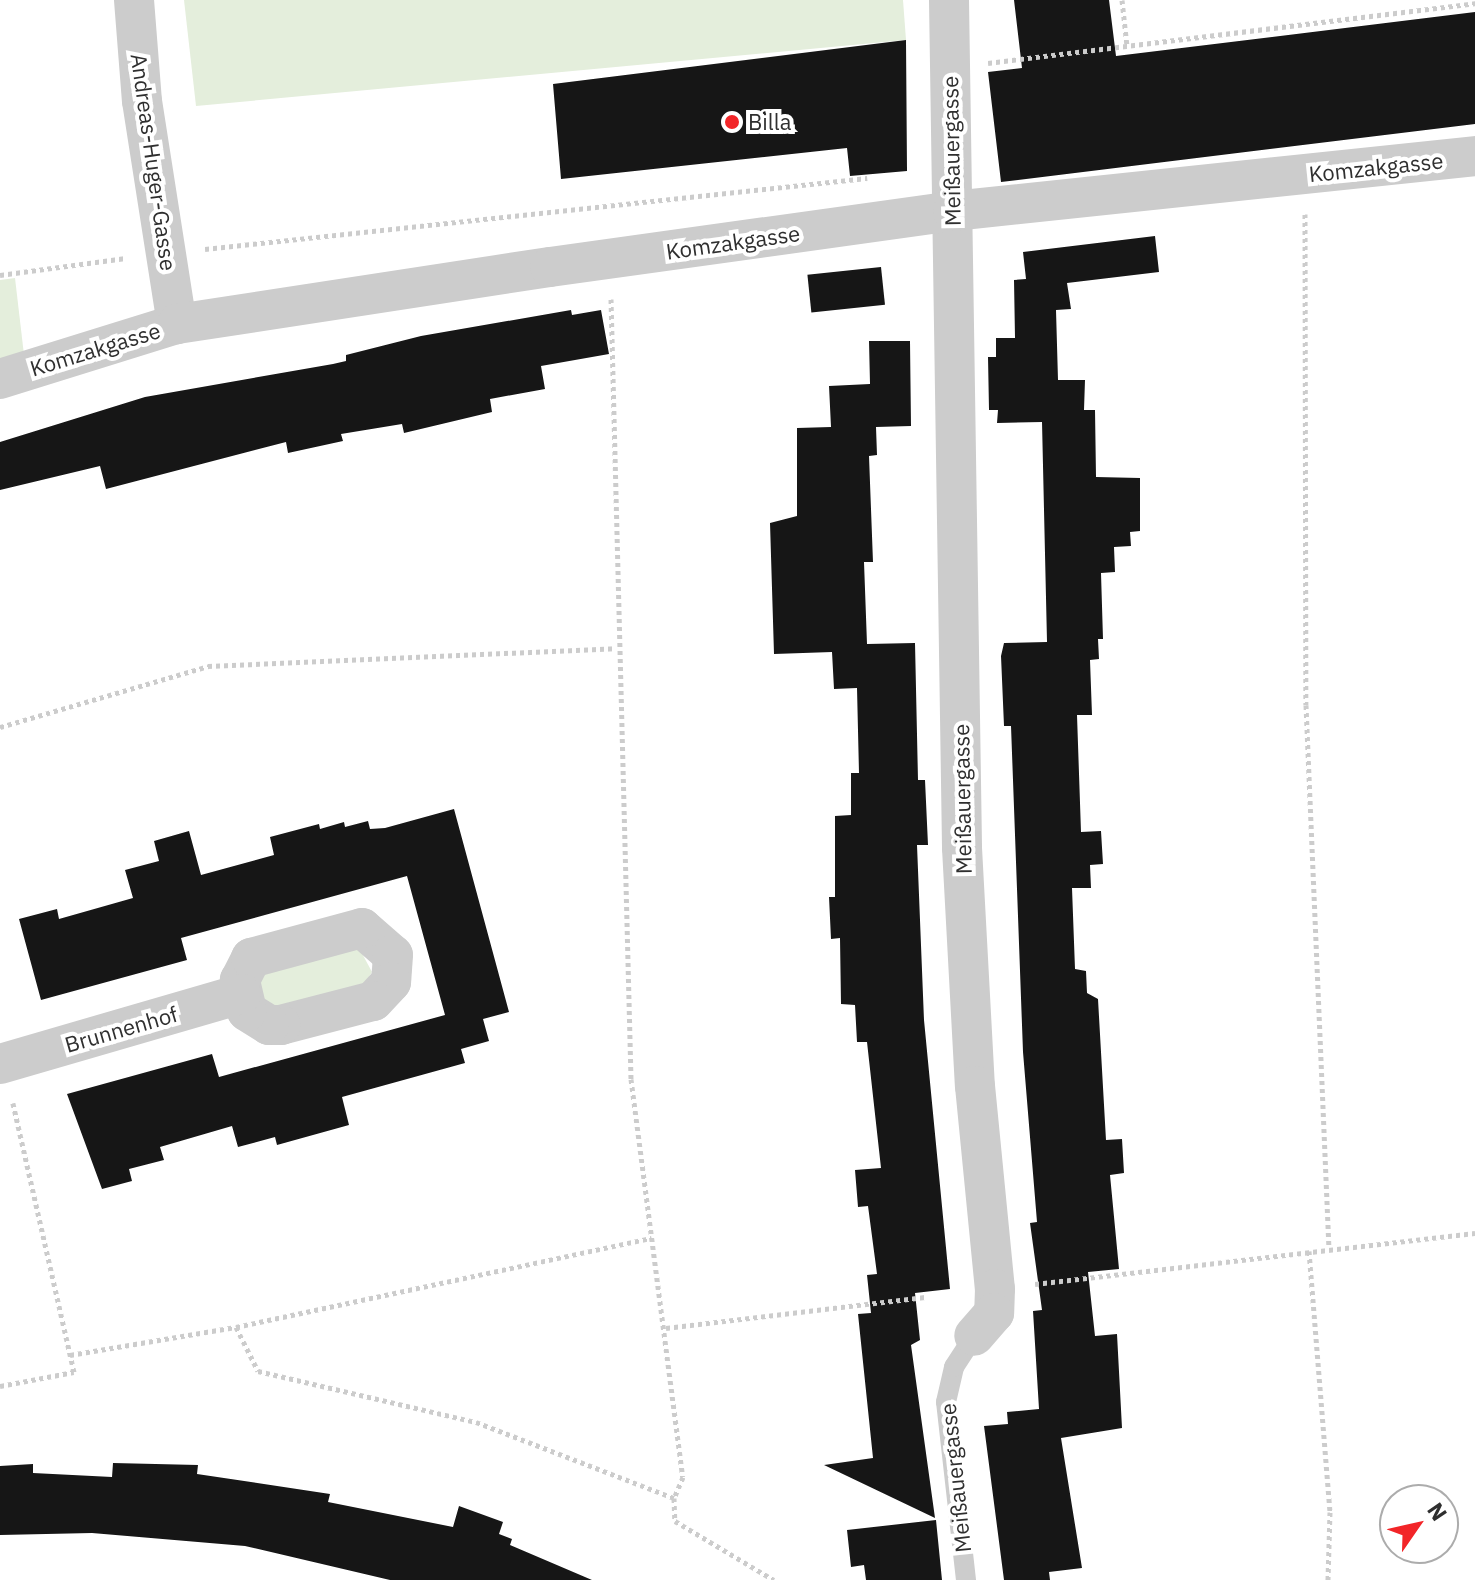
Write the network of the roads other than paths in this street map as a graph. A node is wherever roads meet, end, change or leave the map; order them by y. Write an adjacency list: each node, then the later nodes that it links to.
1 (134, 0): 5 (street, Andreas-Huger-Gasse)
2 (949, 0): 4 (street, Meißauergasse)
3 (1475, 156): 4 (street, Komzakgasse)
4 (953, 211): 5 (street, Komzakgasse); 9 (street, Meißauergasse)
5 (177, 324): 6 (street, Komzakgasse)
6 (0, 379)
7 (241, 994): 8 (street, Brunnenhof)
8 (1, 1064)
9 (974, 1336): 10 (lane, Meißauergasse)
10 (966, 1580)

